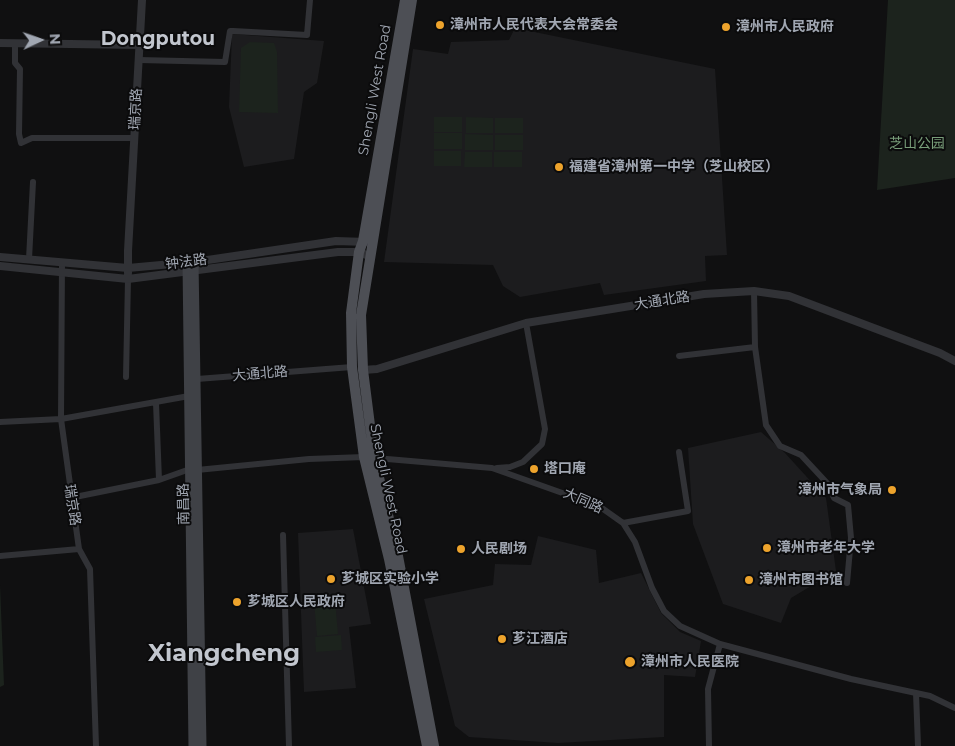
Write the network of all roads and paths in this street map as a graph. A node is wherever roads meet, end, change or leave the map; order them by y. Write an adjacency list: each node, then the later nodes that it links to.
1 (142, 0): 7 (street, 瑞京路)
2 (310, 0): 8 (street)
3 (405, 0): 11 (main road, Shengli West Road)
4 (412, 0): 11 (main road)
5 (0, 43): 6 (street)
6 (16, 44): 7 (street); 9 (street)
7 (140, 46): 8 (street, 瑞京路)
8 (139, 60): 9 (street, 瑞京路)
9 (134, 138): 18 (street, 瑞京路)
10 (33, 182): 14 (street)
11 (367, 242): 12 (main road, Shengli West Road); 17 (street, 钟法路)
12 (364, 254): 17 (street, 钟法路); 26 (main road, Shengli West Road); 27 (main road)
13 (0, 257): 14 (street, 钟法路)
14 (29, 259): 15 (street, 钟法路)
15 (62, 262): 18 (street, 钟法路); 19 (street, 瑞京路)
16 (0, 266): 19 (street, 钟法路)
17 (191, 267): 18 (street, 钟法路); 20 (street, 钟法路); 29 (main road, 南昌路); 30 (main road, 南昌路)
18 (128, 268): 20 (street, 瑞京路)
19 (62, 270): 20 (street, 钟法路); 32 (street, 瑞京路)
20 (128, 279): 28 (street)
21 (754, 291): 22 (street, 大通北路); 23 (street); 25 (street, 大通北路)
22 (526, 323): 27 (street, 大通北路); 36 (street)
23 (755, 347): 24 (street); 44 (street)
24 (679, 356)
25 (955, 361)
26 (352, 367): 29 (street, 大通北路); 35 (main road, Shengli West Road)
27 (364, 370): 35 (main road)
28 (126, 376)
29 (198, 379): 37 (main road, 南昌路)
30 (189, 396): 31 (street); 37 (main road, 南昌路)
31 (156, 403): 32 (street); 38 (street)
32 (60, 419): 33 (street); 39 (street, 瑞京路)
33 (0, 422)
34 (679, 452): 40 (street)
35 (369, 457): 36 (street, 大同路); 37 (street, 大同路); 52 (main road, Shengli West Road); 53 (main road, Shengli West Road)
36 (492, 468): 40 (street, 大同路)
37 (193, 470): 38 (street, 大同路); 49 (main road, 南昌路); 50 (main road, 南昌路)
38 (159, 480): 39 (street, 大同路)
39 (70, 498): 42 (street, 瑞京路)
40 (623, 523): 45 (street, 大同路)
41 (283, 535): 51 (street)
42 (78, 549): 43 (street); 48 (street, 瑞京路)
43 (0, 556)
44 (847, 583)
45 (720, 644): 46 (street, 大同路); 54 (street)
46 (916, 693): 47 (street, 大同路); 55 (street)
47 (955, 708)
48 (96, 746)
49 (193, 746)
50 (202, 746)
51 (289, 746)
52 (427, 746)
53 (434, 746)
54 (709, 746)
55 (918, 746)

